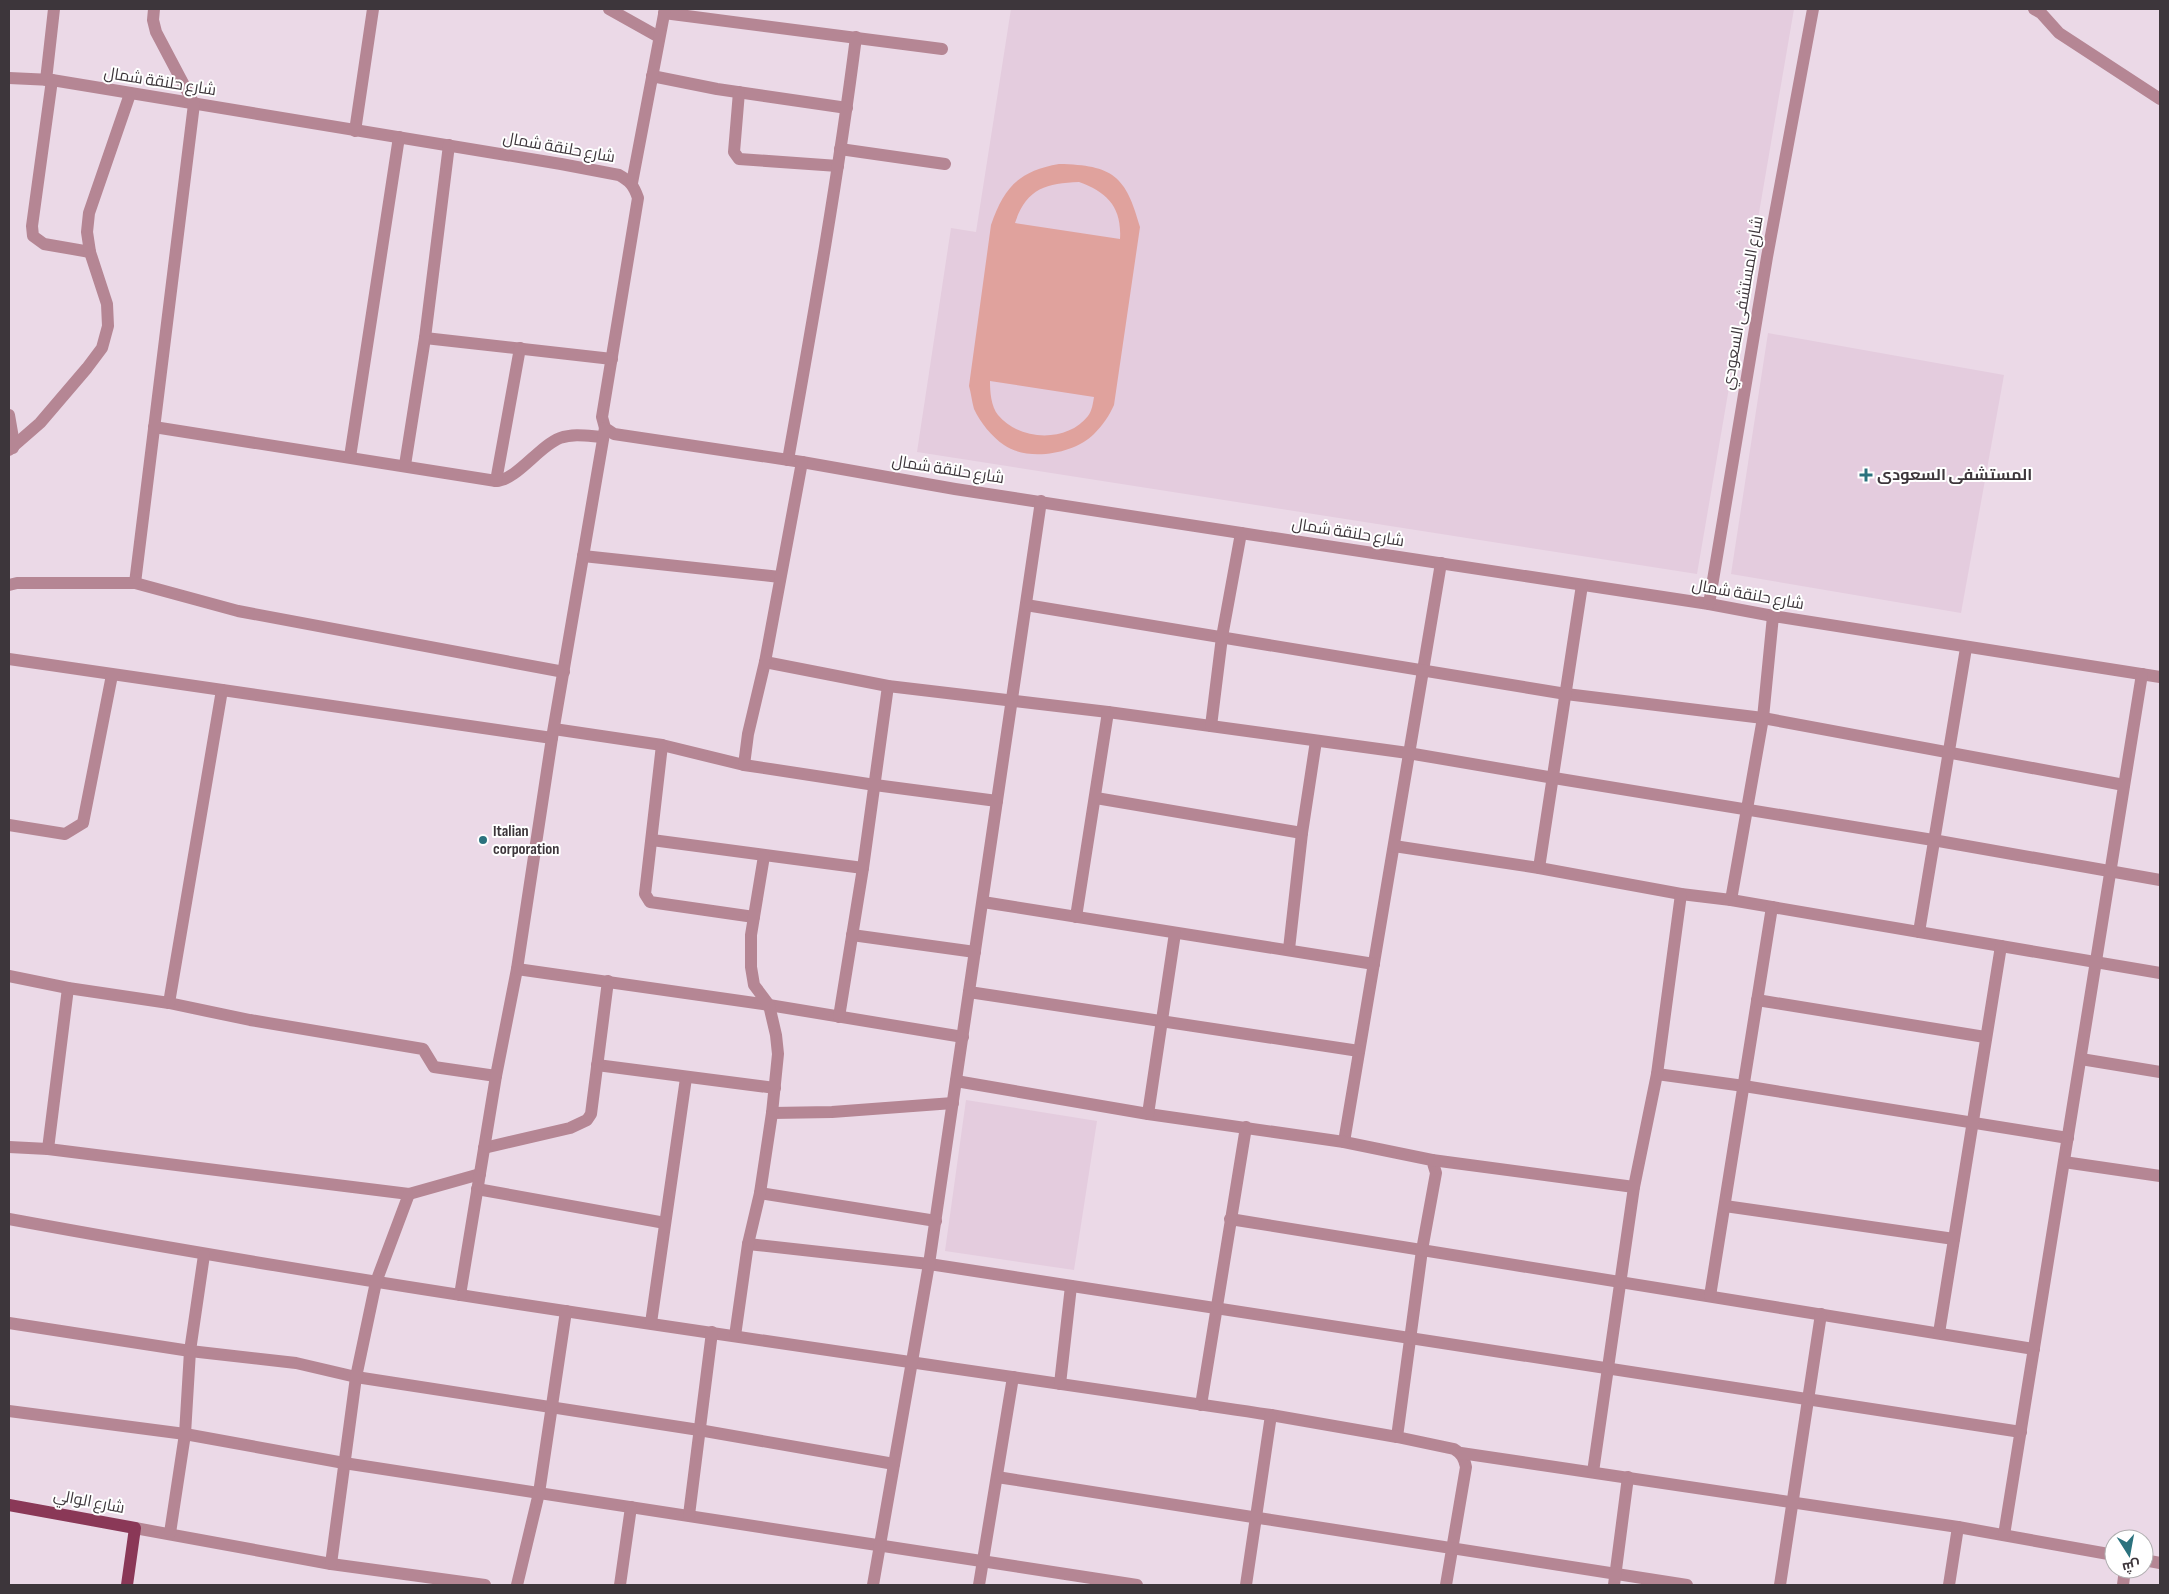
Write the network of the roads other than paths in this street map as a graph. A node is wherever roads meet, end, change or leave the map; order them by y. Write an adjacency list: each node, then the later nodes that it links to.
1 (54, 9): 13 (street)
2 (154, 9): 17 (street)
3 (373, 9): 19 (street)
4 (609, 9): 8 (street)
5 (1813, 9): 47 (street, شارع المستشفى السعودي)
6 (2034, 9): 16 (street)
7 (664, 11): 8 (street); 9 (street)
8 (659, 36): 11 (street)
9 (856, 37): 10 (street); 18 (street)
10 (942, 49)
11 (652, 76): 14 (street); 25 (street)
12 (9, 78): 13 (street, شارع حلنقة شمال)
13 (49, 80): 15 (street, شارع حلنقة شمال); 26 (street)
14 (739, 92): 18 (street); 24 (street)
15 (130, 94): 17 (street, شارع حلنقة شمال); 26 (street)
16 (2160, 99)
17 (194, 104): 19 (street, شارع حلنقة شمال); 31 (street)
18 (847, 108): 22 (street)
19 (355, 131): 20 (street, شارع حلنقة شمال)
20 (399, 137): 21 (street, شارع حلنقة شمال); 34 (street)
21 (450, 145): 25 (street, شارع حلنقة شمال); 27 (street)
22 (840, 148): 23 (street); 24 (street)
23 (945, 164)
24 (838, 166): 35 (street)
25 (632, 183): 29 (street, شارع حلنقة شمال)
26 (90, 252): 33 (street)
27 (425, 338): 28 (street); 37 (street)
28 (520, 348): 29 (street); 38 (street)
29 (612, 359): 32 (street, شارع حلنقة شمال)
30 (9, 415): 33 (street)
31 (154, 428): 34 (street); 44 (street)
32 (604, 432): 35 (street, شارع حلنقة شمال); 38 (street); 41 (street)
33 (11, 449)
34 (350, 457): 37 (street)
35 (788, 460): 36 (street, شارع حلنقة شمال)
36 (802, 462): 39 (street, شارع حلنقة شمال); 43 (street)
37 (405, 465): 38 (street)
38 (496, 481)
39 (1042, 501): 40 (street, شارع حلنقة شمال); 48 (street)
40 (1241, 533): 42 (street, شارع حلنقة شمال); 50 (street)
41 (583, 556): 43 (street); 55 (street)
42 (1441, 563): 46 (street, شارع حلنقة شمال); 54 (street)
43 (780, 577): 53 (street)
44 (135, 583): 45 (street); 55 (street)
45 (9, 585)
46 (1582, 585): 47 (street, شارع حلنقة شمال); 61 (street)
47 (1709, 604): 49 (street, شارع حلنقة شمال)
48 (1026, 605): 50 (street); 62 (street)
49 (1773, 616): 51 (street, شارع حلنقة شمال); 64 (street)
50 (1222, 637): 54 (street); 65 (street)
51 (1966, 648): 56 (street, شارع حلنقة شمال); 70 (street)
52 (9, 659): 57 (street)
53 (765, 662): 59 (street); 71 (street)
54 (1422, 669): 61 (street); 69 (street)
55 (564, 672): 66 (street)
56 (2142, 674): 58 (street, شارع حلنقة شمال); 74 (street)
57 (112, 675): 60 (street); 78 (street)
58 (2160, 677)
59 (888, 686): 62 (street); 73 (street)
60 (222, 690): 66 (street); 109 (street)
61 (1566, 694): 64 (street); 72 (street)
62 (1011, 702): 63 (street); 76 (street)
63 (1108, 712): 65 (street); 75 (street)
64 (1763, 718): 70 (street); 77 (street)
65 (1211, 726): 67 (street)
66 (553, 734): 68 (street); 102 (street)
67 (1316, 742): 69 (street); 79 (street)
68 (662, 744): 71 (street); 80 (street)
69 (1408, 753): 72 (street); 82 (street)
70 (1948, 754): 74 (street); 81 (street)
71 (744, 765): 73 (street)
72 (1554, 778): 77 (street); 85 (street)
73 (875, 785): 76 (street); 84 (street)
74 (2124, 786): 86 (street)
75 (1096, 798): 79 (street); 93 (street)
76 (997, 801): 90 (street)
77 (1746, 809): 81 (street); 89 (street)
78 (9, 825)
79 (1302, 833): 98 (street)
80 (652, 840): 83 (street); 92 (street)
81 (1934, 840): 86 (street); 94 (street)
82 (1394, 846): 85 (street); 101 (street)
83 (764, 856): 84 (street); 92 (street)
84 (863, 868): 96 (street)
85 (1539, 868): 88 (street)
86 (2112, 871): 87 (street); 100 (street)
87 (2160, 880)
88 (1681, 894): 89 (street); 119 (street)
89 (1731, 900): 91 (street)
90 (983, 902): 93 (street); 99 (street)
91 (1772, 907): 94 (street); 108 (street)
92 (754, 917): 110 (street)
93 (1076, 917): 95 (street)
94 (1919, 932): 97 (street)
95 (1175, 933): 98 (street); 112 (street)
96 (852, 935): 99 (street); 111 (street)
97 (2001, 946): 100 (street); 114 (street)
98 (1289, 949): 101 (street)
99 (975, 952): 107 (street)
100 (2096, 962): 103 (street); 116 (street)
101 (1374, 964): 115 (street)
102 (517, 969): 105 (street); 120 (street)
103 (2160, 973)
104 (9, 976): 106 (street)
105 (608, 981): 110 (street); 117 (street)
106 (68, 988): 109 (street); 134 (street)
107 (969, 992): 112 (street); 113 (street)
108 (1757, 1000): 114 (street); 123 (street)
109 (169, 1003): 120 (street)
110 (769, 1005): 111 (street); 124 (street)
111 (839, 1017): 113 (street)
112 (1163, 1022): 115 (street); 127 (street)
113 (963, 1037): 122 (street)
114 (1986, 1037): 128 (street)
115 (1359, 1051): 131 (street)
116 (2080, 1059): 118 (street); 130 (street)
117 (597, 1065): 121 (street); 133 (street)
118 (2160, 1072)
119 (1657, 1074): 123 (street); 139 (street)
120 (496, 1076): 133 (street)
121 (686, 1078): 124 (street); 147 (street)
122 (956, 1081): 125 (street); 127 (street)
123 (1744, 1086): 128 (street); 143 (street)
124 (774, 1088): 126 (street)
125 (953, 1103): 126 (street); 146 (street)
126 (772, 1113): 141 (street)
127 (1148, 1114): 129 (street)
128 (1972, 1122): 130 (street); 148 (street)
129 (1246, 1127): 131 (street); 145 (street)
130 (2068, 1138): 136 (street)
131 (1344, 1142): 135 (street)
132 (9, 1147): 134 (street)
133 (484, 1148): 137 (street)
134 (48, 1149): 142 (street)
135 (1432, 1160): 139 (street); 150 (street)
136 (2064, 1162): 138 (street); 167 (street)
137 (480, 1174): 140 (street); 142 (street)
138 (2160, 1176)
139 (1634, 1187): 154 (street)
140 (477, 1189): 147 (street); 156 (street)
141 (760, 1193): 146 (street); 149 (street)
142 (409, 1194): 153 (street)
143 (1725, 1206): 148 (street); 157 (street)
144 (9, 1219): 151 (street)
145 (1230, 1219): 150 (street); 158 (street)
146 (936, 1221): 152 (street)
147 (665, 1223): 162 (street)
148 (1954, 1239): 164 (street)
149 (748, 1244): 152 (street); 165 (street)
150 (1422, 1250): 154 (street); 166 (street)
151 (204, 1255): 153 (street); 168 (street)
152 (929, 1264): 155 (street); 169 (street)
153 (376, 1282): 156 (street); 171 (street)
154 (1620, 1282): 157 (street); 170 (street)
155 (1071, 1286): 158 (street); 173 (street)
156 (460, 1295): 159 (street)
157 (1710, 1296): 160 (street)
158 (1216, 1308): 166 (street); 175 (street)
159 (566, 1311): 162 (street); 176 (street)
160 (1821, 1314): 164 (street); 174 (street)
161 (9, 1323): 168 (street)
162 (651, 1323): 163 (street)
163 (712, 1332): 165 (street); 179 (street)
164 (1939, 1333): 167 (street)
165 (734, 1336): 169 (street)
166 (1410, 1338): 170 (street); 182 (street)
167 (2034, 1349): 180 (street)
168 (190, 1351): 171 (street); 181 (street)
169 (911, 1362): 172 (street); 185 (street)
170 (1608, 1368): 174 (street); 186 (street)
171 (356, 1377): 176 (street); 184 (street)
172 (1012, 1377): 173 (street); 187 (street)
173 (1060, 1384): 175 (street)
174 (1808, 1399): 180 (street); 190 (street)
175 (1201, 1405): 178 (street)
176 (551, 1407): 179 (street); 189 (street)
177 (9, 1411): 181 (street)
178 (1271, 1416): 182 (street); 194 (street)
179 (700, 1430): 185 (street); 193 (street)
180 (2021, 1432): 198 (street)
181 (185, 1434): 184 (street); 197 (street)
182 (1397, 1437): 183 (street)
183 (1460, 1453): 186 (street); 200 (street)
184 (344, 1463): 189 (street); 203 (street)
185 (894, 1464): 199 (street)
186 (1593, 1472): 188 (street)
187 (997, 1477): 194 (street); 202 (street)
188 (1628, 1477): 190 (street); 205 (street)
189 (538, 1493): 192 (street); 208 (street)
190 (1793, 1502): 195 (street); 216 (street)
191 (9, 1505): 196 (main road, شارع الوالي)
192 (631, 1507): 193 (street); 209 (street)
193 (688, 1515): 199 (street)
194 (1256, 1518): 200 (street); 213 (street)
195 (1958, 1527): 198 (street); 217 (street)
196 (134, 1528): 197 (street); 206 (main road, شارع الوالي)
197 (170, 1533): 203 (street)
198 (2004, 1535): 201 (street)
199 (880, 1544): 202 (street); 210 (street)
200 (1452, 1548): 205 (street); 214 (street)
201 (2104, 1553)
202 (984, 1563): 211 (street); 212 (street)
203 (331, 1564): 204 (street)
204 (397, 1579): 207 (street)
205 (1614, 1580): 215 (street)
206 (127, 1585)
207 (486, 1585)
208 (517, 1585)
209 (620, 1585)
210 (873, 1585)
211 (979, 1585)
212 (1137, 1585)
213 (1246, 1585)
214 (1446, 1585)
215 (1687, 1585)
216 (1780, 1585)
217 (1949, 1585)

